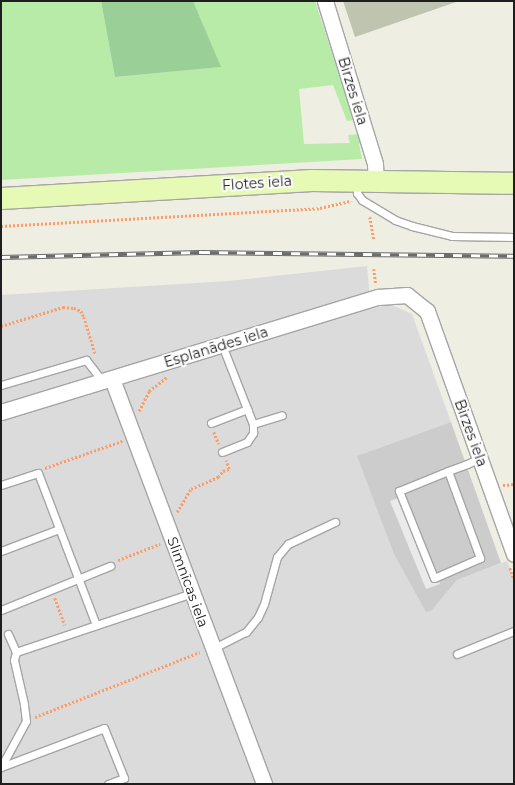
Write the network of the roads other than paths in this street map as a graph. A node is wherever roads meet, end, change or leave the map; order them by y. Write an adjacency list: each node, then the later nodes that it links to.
1 (325, 1): 3 (street, Birzes iela)
2 (514, 183): 3 (street, Flotes iela)
3 (363, 191): 4 (street, Flotes iela); 5 (lane)
4 (1, 198)
5 (514, 237)
6 (427, 311): 7 (street, Esplanādes iela); 16 (street, Birzes iela)
7 (222, 345): 8 (street, Esplanādes iela); 10 (lane)
8 (108, 380): 9 (lane); 11 (street, Esplanādes iela); 25 (street, Slimnīcas iela)
9 (1, 385)
10 (247, 409): 13 (lane); 14 (lane)
11 (1, 412)
12 (282, 415): 14 (lane)
13 (211, 423)
14 (253, 424): 15 (lane)
15 (222, 452)
16 (480, 458): 17 (lane); 22 (street, Birzes iela)
17 (448, 471): 17 (lane)
18 (1, 485): 20 (lane)
19 (335, 522): 30 (lane)
20 (59, 529): 21 (lane); 24 (lane)
21 (1, 551)
22 (514, 554)
23 (110, 566): 24 (lane)
24 (79, 579): 26 (lane); 27 (lane)
25 (192, 593): 27 (lane); 30 (street, Slimnīcas iela)
26 (1, 610)
27 (96, 625): 31 (lane)
28 (514, 631): 32 (lane)
29 (8, 634): 31 (lane)
30 (212, 649): 35 (street, Slimnīcas iela)
31 (16, 652): 33 (lane)
32 (457, 654)
33 (1, 767): 34 (lane)
34 (108, 784)
35 (264, 784)

